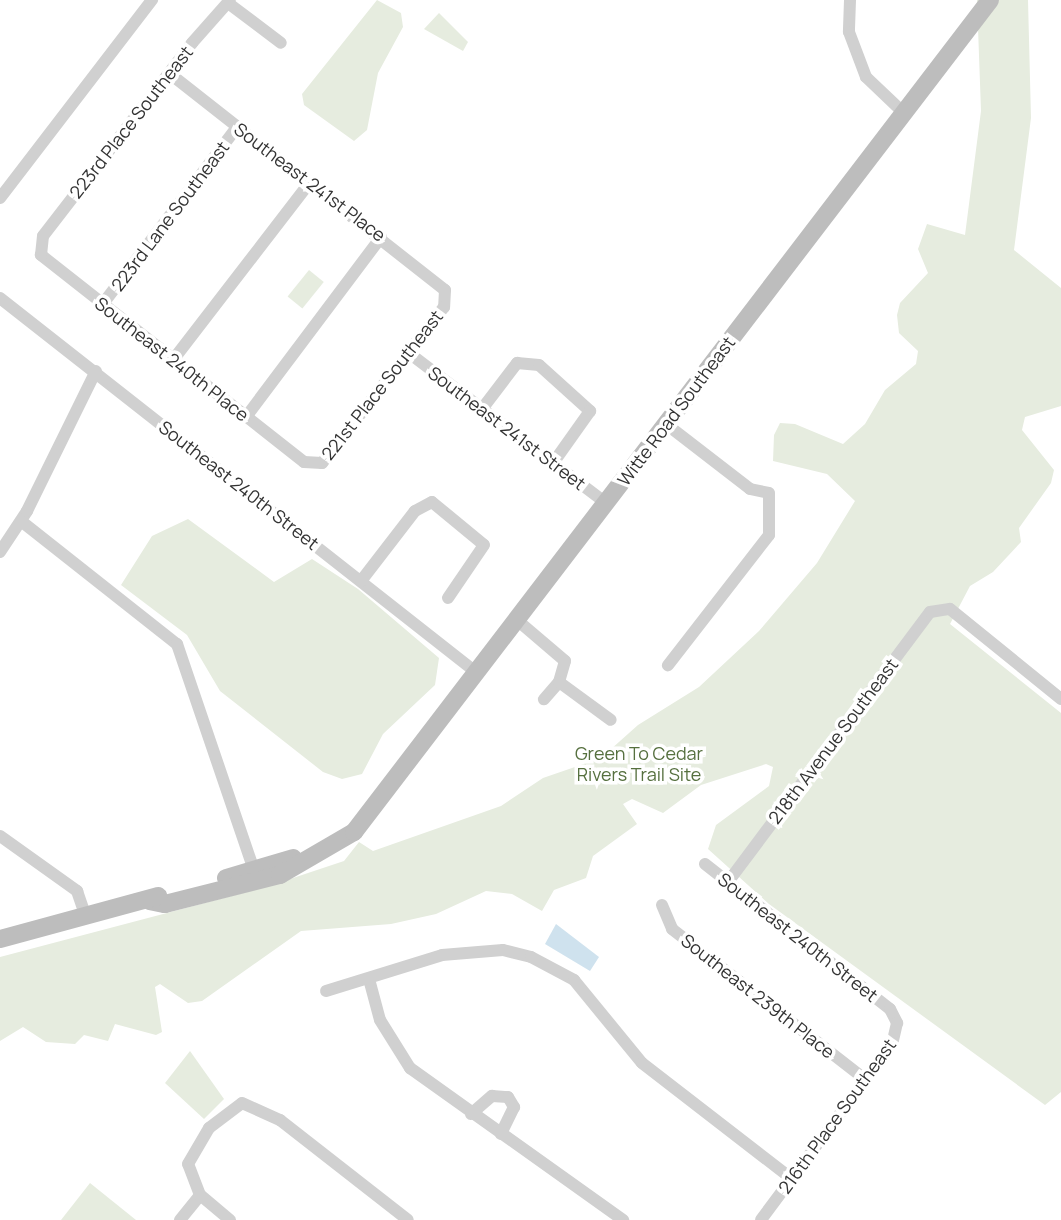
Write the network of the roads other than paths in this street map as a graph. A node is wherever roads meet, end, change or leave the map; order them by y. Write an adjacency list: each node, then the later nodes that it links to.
1 (152, 0): 10 (street)
2 (850, 0): 7 (street)
3 (990, 0): 7 (street, Witte Road Southeast)
4 (229, 1): 5 (street); 6 (street, 223rd Place Southeast)
5 (281, 43)
6 (169, 73): 8 (street, Southeast 241st Place); 12 (street, 223rd Place Southeast)
7 (904, 113): 21 (street, Witte Road Southeast)
8 (237, 127): 9 (street, Southeast 241st Place); 15 (street, 223rd Lane Southeast)
9 (310, 182): 11 (street, Southeast 241st Place); 17 (street)
10 (0, 198)
11 (382, 237): 13 (street, Southeast 241st Place); 20 (street)
12 (40, 249): 15 (street, Southeast 240th Place)
13 (446, 295): 16 (street, 221st Place Southeast)
14 (0, 298): 18 (street, Southeast 240th Street)
15 (102, 305): 17 (street, Southeast 240th Place)
16 (409, 353): 19 (street, Southeast 241st Street); 23 (street, 221st Place Southeast)
17 (173, 360): 20 (street, Southeast 240th Place)
18 (96, 372): 25 (street); 27 (street, Southeast 240th Street)
19 (482, 409): 22 (street, Southeast 241st Street); 22 (street)
20 (246, 417): 23 (street, Southeast 240th Place)
21 (666, 424): 24 (street, Witte Road Southeast); 30 (street)
22 (553, 463): 24 (street, Southeast 241st Street)
23 (309, 465)
24 (606, 503): 29 (street, Witte Road Southeast)
25 (21, 521): 26 (street); 39 (street)
26 (0, 552)
27 (361, 581): 28 (street); 31 (street, Southeast 240th Street)
28 (448, 598)
29 (517, 620): 31 (street, Witte Road Southeast); 32 (street)
30 (668, 665)
31 (477, 673): 36 (street, Witte Road Southeast)
32 (559, 682): 33 (street); 35 (street)
33 (544, 699)
34 (1061, 699): 40 (street, 218th Avenue Southeast)
35 (611, 720)
36 (360, 821): 39 (street, Witte Road Southeast); 41 (street, Witte Road Southeast)
37 (0, 836): 44 (street)
38 (705, 864): 40 (street, Southeast 240th Street)
39 (254, 870): 41 (street); 42 (street, Witte Road Southeast)
40 (728, 882): 48 (street, Southeast 240th Street)
41 (198, 896): 42 (street, Witte Road Southeast)
42 (149, 901): 44 (street, Witte Road Southeast)
43 (662, 905): 49 (street, Southeast 239th Place)
44 (86, 917): 45 (street, Witte Road Southeast)
45 (0, 939)
46 (369, 979): 47 (street); 50 (street); 52 (street)
47 (326, 991)
48 (890, 1009): 49 (street, 216th Place Southeast)
49 (866, 1080): 52 (street, 216th Place Southeast)
50 (471, 1114): 51 (street); 51 (street)
51 (501, 1135): 57 (street)
52 (792, 1179): 58 (street, 216th Place Southeast)
53 (201, 1195): 54 (street); 55 (street); 56 (street)
54 (180, 1220)
55 (230, 1220)
56 (408, 1220)
57 (623, 1220)
58 (761, 1220)

